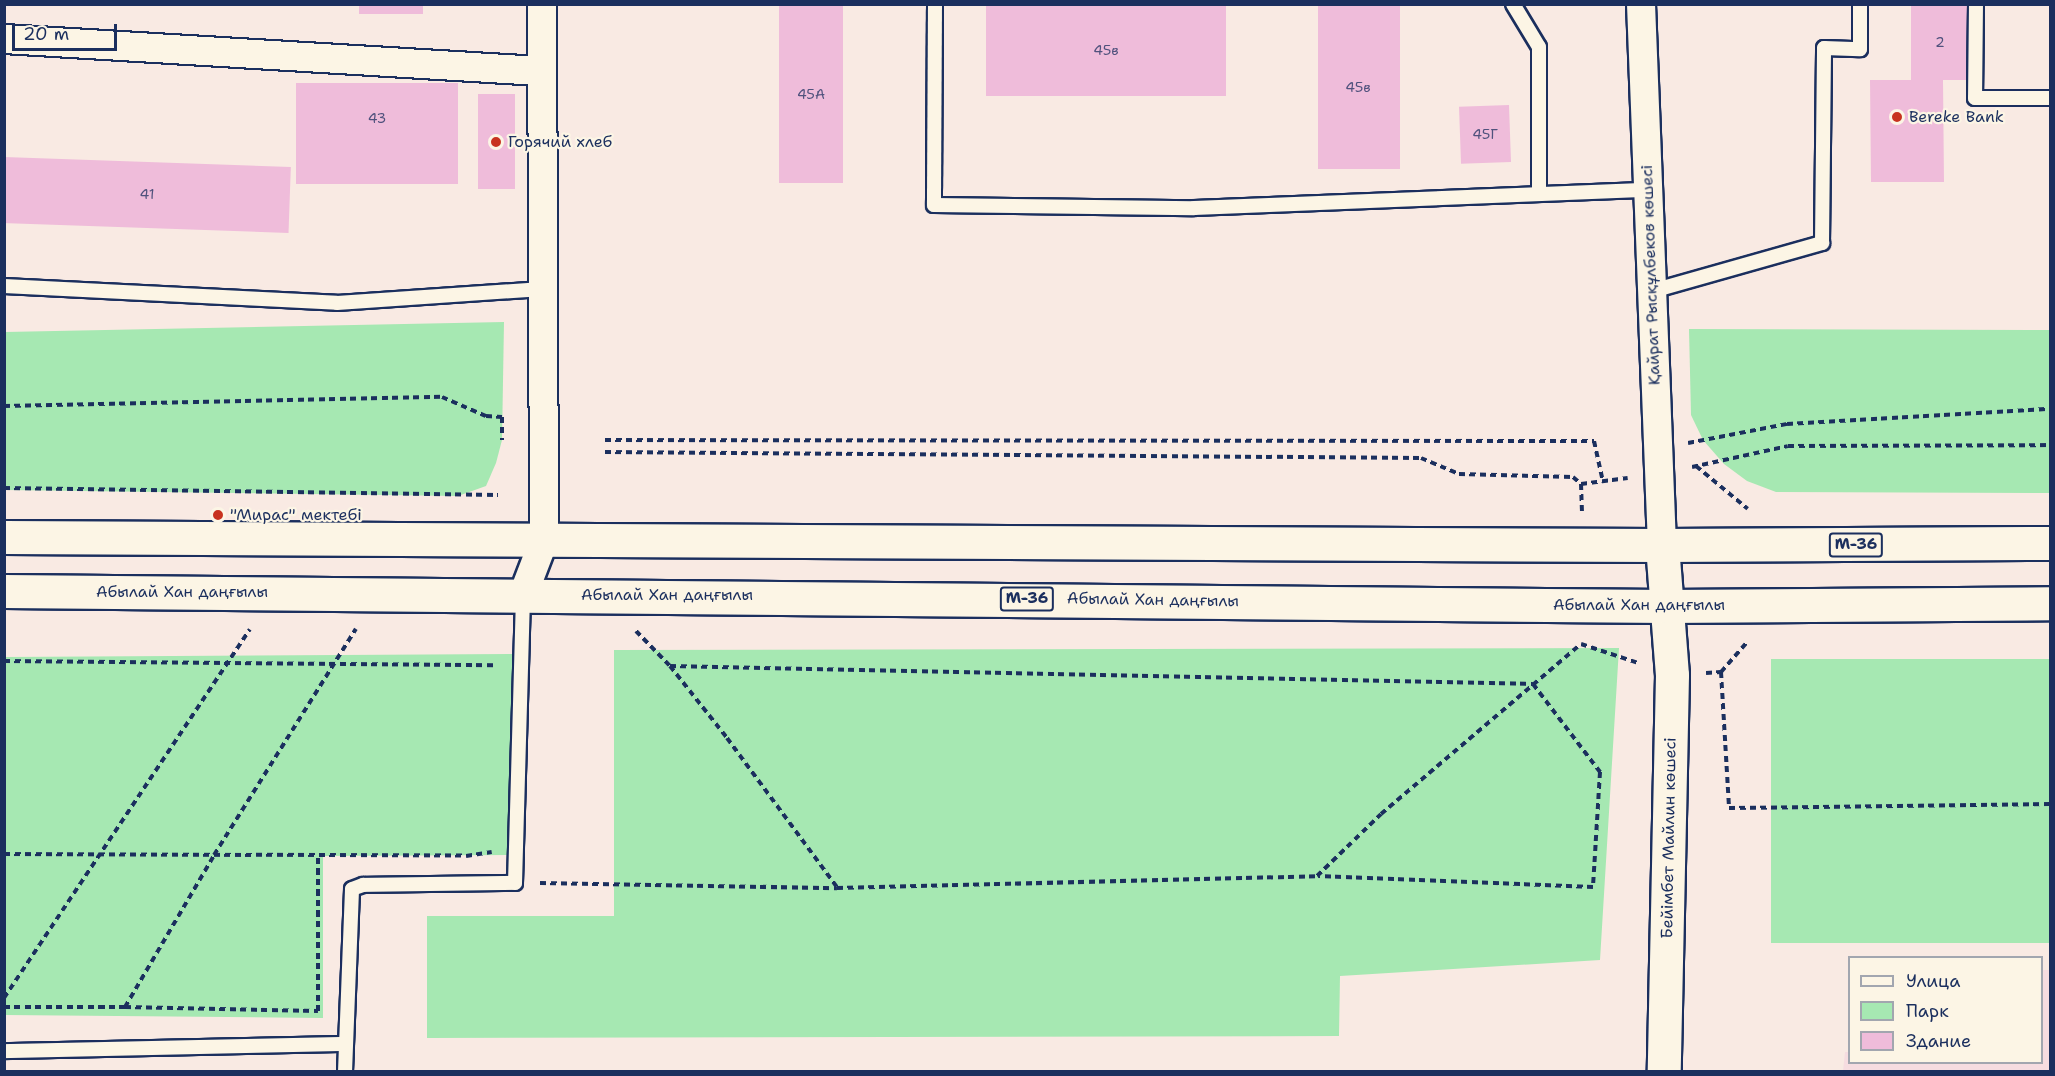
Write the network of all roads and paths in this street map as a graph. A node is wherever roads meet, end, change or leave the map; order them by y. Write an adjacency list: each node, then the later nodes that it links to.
1 (542, 4): 8 (street)
2 (935, 4): 11 (lane)
3 (1513, 4): 11 (lane)
4 (1641, 4): 10 (street, Қайрат Рысқұлбеков көшесі)
5 (1860, 4): 14 (lane)
6 (1976, 4): 9 (lane)
7 (4, 39): 8 (street)
8 (540, 71): 13 (street)
9 (2050, 98)
10 (1648, 190): 11 (lane); 14 (street, Қайрат Рысқұлбеков көшесі)
11 (1539, 194)
12 (4, 286): 13 (lane)
13 (543, 289): 26 (street)
14 (1652, 291): 21 (street, Қайрат Рысқұлбеков көшесі)
15 (4, 406): 17 (path)
16 (2050, 409): 21 (path)
17 (502, 440)
18 (605, 440): 22 (path)
19 (2050, 445): 21 (path)
20 (605, 452): 22 (path)
21 (1658, 461): 22 (path); 28 (street, Қайрат Рысқұлбеков көшесі)
22 (1603, 482)
23 (4, 488): 24 (path)
24 (498, 495)
25 (4, 537): 26 (main road, M-36)
26 (544, 540): 28 (main road, M-36); 31 (street)
27 (2050, 543): 28 (main road, M-36)
28 (1662, 545): 33 (main road, Бейімбет Майлин көшесі)
29 (4, 591): 31 (main road, Абылай Хан даңғылы / M-36)
30 (599, 594): 31 (main road, Абылай Хан даңғылы / M-36); 33 (main road, Абылай Хан даңғылы / M-36); 40 (path)
31 (523, 595): 50 (lane)
32 (2050, 603): 33 (main road, Абылай Хан даңғылы / M-36)
33 (1666, 606): 41 (main road, Бейімбет Майлин көшесі)
34 (256, 620): 37 (path)
35 (362, 620): 38 (path)
36 (4, 662): 37 (path)
37 (227, 664): 38 (path); 45 (path)
38 (334, 664): 39 (path); 46 (path)
39 (508, 665)
40 (670, 666): 42 (path); 51 (path)
41 (1672, 675): 42 (path); 43 (path); 58 (main road, Бейімбет Майлин көшесі)
42 (1533, 684): 49 (path); 49 (path)
43 (2050, 804)
44 (4, 854): 45 (path)
45 (103, 855): 46 (path); 52 (path)
46 (214, 855): 47 (path); 54 (path)
47 (318, 855): 48 (path); 54 (path)
48 (466, 856)
49 (1317, 876): 51 (path)
50 (515, 883): 51 (path); 55 (lane)
51 (837, 888)
52 (4, 998)
53 (4, 1007): 54 (path)
54 (125, 1007)
55 (345, 1044): 56 (lane); 57 (lane)
56 (6, 1051)
57 (345, 1071)
58 (1665, 1071)

